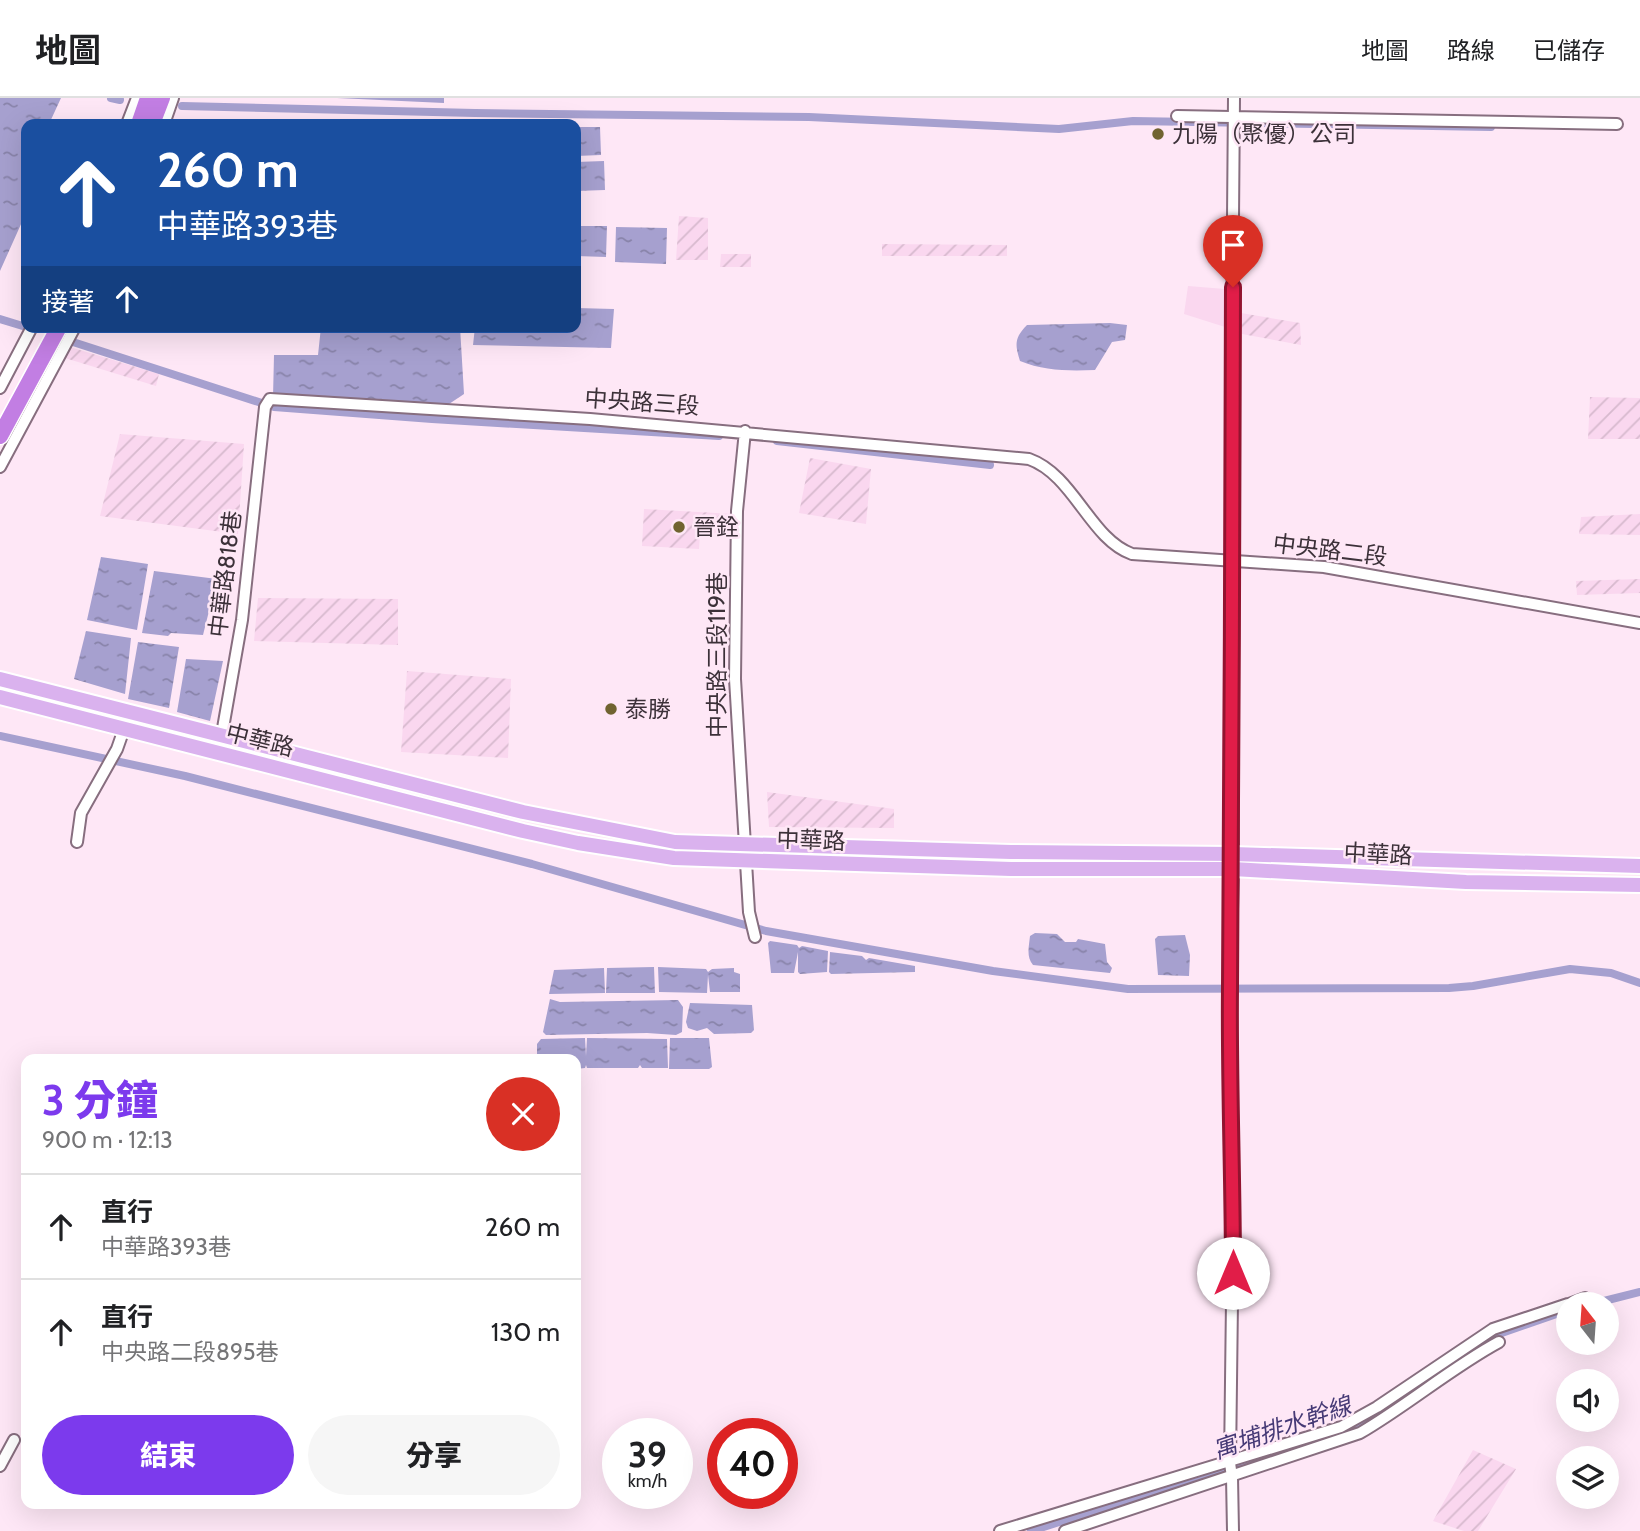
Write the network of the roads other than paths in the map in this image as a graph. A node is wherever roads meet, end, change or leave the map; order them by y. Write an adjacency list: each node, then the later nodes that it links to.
1 (137, 98): 8 (street)
2 (148, 98): 9 (highway)
3 (162, 98): 10 (highway)
4 (173, 98): 11 (street)
5 (1234, 98): 7 (street)
6 (1177, 116): 7 (street)
7 (1234, 117): 12 (street); 24 (street)
8 (129, 119)
9 (141, 119)
10 (154, 119)
11 (166, 119)
12 (1617, 124)
13 (30, 333): 17 (street)
14 (43, 333): 19 (highway)
15 (56, 333): 21 (highway)
16 (72, 333): 23 (street)
17 (0, 388)
18 (270, 399): 20 (street, 中央路三段); 31 (street, 中華路818巷)
19 (0, 415)
20 (745, 431): 22 (street, 中央路三段); 33 (street, 中央路三段119巷)
21 (0, 436)
22 (1009, 456): 24 (street, 中央路二段)
23 (0, 467)
24 (1231, 560): 25 (street, 中央路二段); 34 (street)
25 (1640, 623)
26 (0, 673): 31 (main road, 中華路)
27 (0, 679): 31 (main road, 中華路)
28 (0, 690): 31 (main road, 中華路)
29 (0, 697): 30 (main road, 中華路)
30 (124, 729): 31 (main road, 中華路); 32 (street)
31 (216, 739): 33 (main road, 中華路); 33 (main road, 中華路)
32 (77, 842)
33 (746, 848): 34 (main road, 中華路); 34 (main road, 中華路); 39 (street, 中央路三段119巷)
34 (1233, 858): 35 (main road, 中華路); 36 (main road, 中華路); 37 (main road, 中華路); 38 (main road, 中華路); 43 (street)
35 (1640, 858)
36 (1640, 866)
37 (1640, 876)
38 (1640, 885)
39 (755, 937)
40 (1556, 1308): 43 (street)
41 (1499, 1342): 45 (street)
42 (14, 1440): 44 (street)
43 (1230, 1461): 45 (street); 46 (street)
44 (0, 1466)
45 (1232, 1477): 47 (street); 48 (street)
46 (1000, 1531)
47 (1065, 1531)
48 (1233, 1531)

